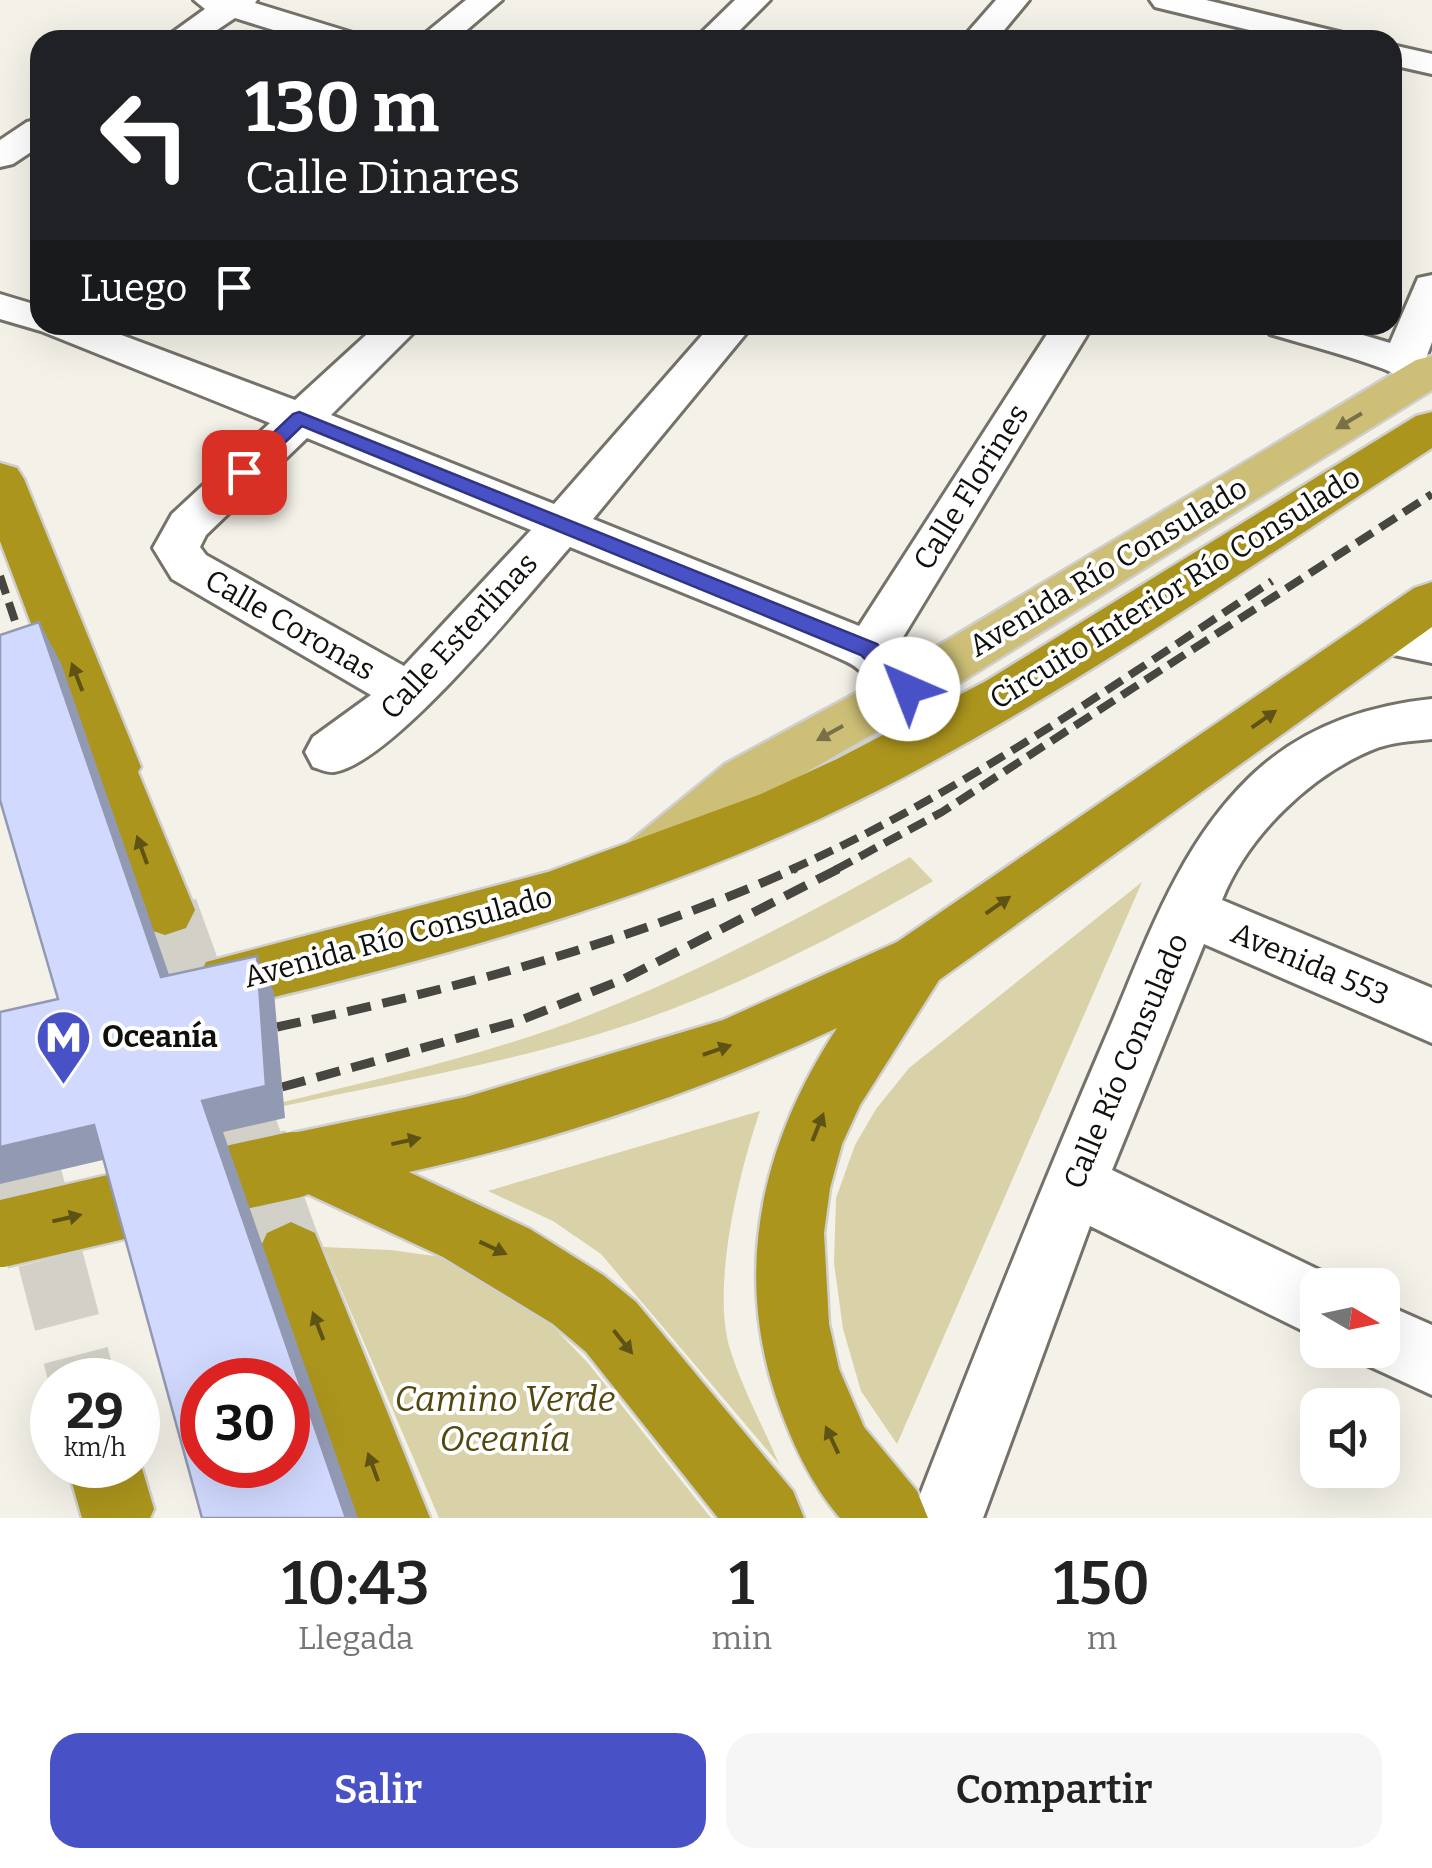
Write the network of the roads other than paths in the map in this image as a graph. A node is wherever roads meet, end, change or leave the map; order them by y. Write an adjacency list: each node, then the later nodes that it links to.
1 (486, 0): 9 (street)
2 (754, 0): 10 (street)
3 (1013, 0): 11 (street)
4 (1166, 0): 6 (street)
5 (228, 2): 7 (street); 8 (street)
6 (1268, 22): 12 (street)
7 (192, 30)
8 (311, 30)
9 (447, 30)
10 (722, 30)
11 (987, 30)
12 (1296, 30)
13 (1402, 56): 14 (street)
14 (1432, 64)
15 (30, 136): 16 (street)
16 (0, 156)
17 (1432, 287): 25 (street)
18 (0, 306): 19 (street)
19 (30, 315)
20 (86, 335): 26 (street)
21 (390, 335): 26 (street)
22 (725, 335): 29 (street, Calle Esterlinas)
23 (1067, 335): 32 (street, Calle Florines)
24 (1315, 335): 25 (street)
25 (1419, 369): 33 (main road, Avenida Río Consulado, one-way to 33)
26 (299, 418): 29 (street); 34 (street, Calle Coronas)
27 (1432, 427): 37 (highway, Circuito Interior Río Consulado)
28 (0, 480): 38 (highway, one-way to 28)
29 (562, 527): 32 (street); 34 (street, Calle Esterlinas)
30 (1432, 601): 31 (highway)
31 (1408, 640): 40 (highway, one-way to 31)
32 (869, 650): 33 (street)
33 (908, 689): 37 (main road, Avenida Río Consulado, one-way to 37)
34 (411, 694): 36 (street, Calle Esterlinas)
35 (1432, 719): 39 (street, Calle Río Consulado)
36 (332, 752)
37 (642, 866): 41 (highway, Avenida Río Consulado)
38 (165, 910)
39 (1188, 911): 42 (street, Avenida 553); 43 (street, Calle Río Consulado)
40 (918, 961): 51 (highway); 52 (highway, one-way to 40)
41 (202, 987)
42 (1432, 1016)
43 (1075, 1184): 47 (street); 53 (street, Calle Río Consulado)
44 (133, 1203): 45 (highway, one-way to 44, bridge)
45 (0, 1234)
46 (292, 1257): 50 (highway, one-way to 46)
47 (1300, 1296)
48 (1400, 1346): 49 (street)
49 (1432, 1362)
50 (392, 1518)
51 (766, 1518)
52 (890, 1518)
53 (946, 1518)

